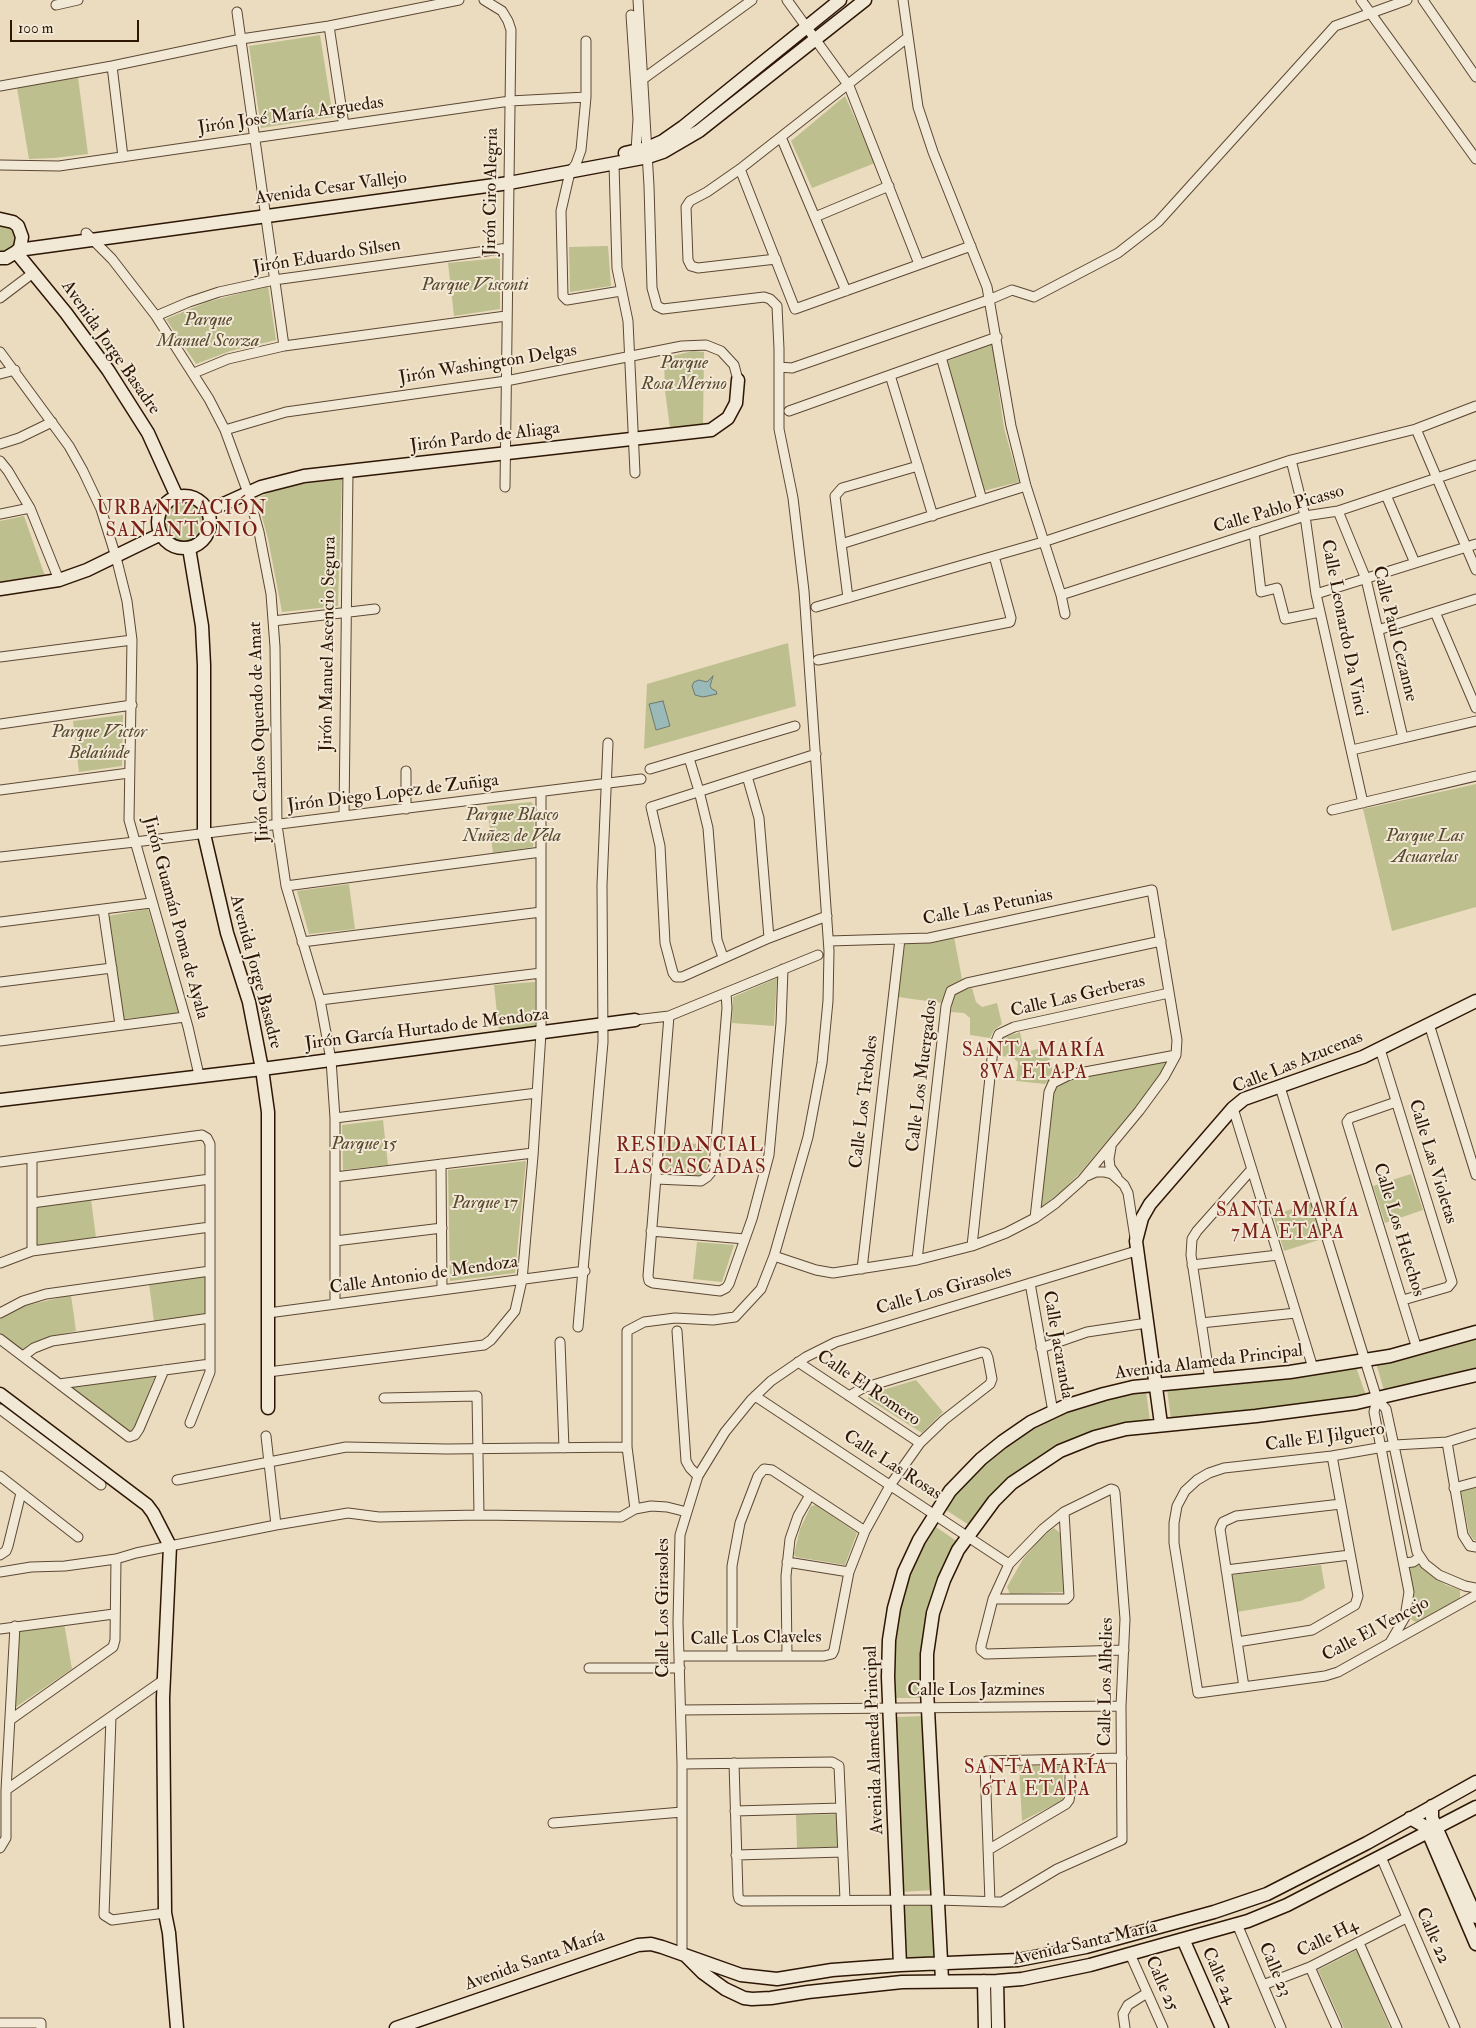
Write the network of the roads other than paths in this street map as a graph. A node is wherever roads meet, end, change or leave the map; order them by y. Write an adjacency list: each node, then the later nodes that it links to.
1 (78, 0): 13 (street)
2 (459, 0): 17 (street)
3 (484, 0): 29 (street, Jirón Ciro Alegria)
4 (638, 0): 25 (street)
5 (752, 0): 25 (street)
6 (787, 0): 18 (street)
7 (840, 0): 18 (street)
8 (865, 0): 21 (street)
9 (903, 0): 19 (street)
10 (1361, 0): 15 (street)
11 (1407, 0): 15 (street)
12 (1423, 0): 24 (street)
13 (56, 5)
14 (237, 12): 20 (street)
15 (1371, 14): 35 (street); 57 (street)
16 (631, 15): 33 (street)
17 (329, 26): 20 (street); 30 (street)
18 (807, 28): 21 (street); 33 (street)
19 (907, 38): 26 (street); 46 (street)
20 (240, 39): 23 (street); 31 (street)
21 (816, 40): 26 (street); 33 (street)
22 (586, 41): 28 (street)
23 (112, 66): 27 (street); 34 (street)
24 (1476, 77)
25 (643, 79): 33 (street)
26 (848, 84): 32 (street); 41 (street)
27 (0, 86)
28 (586, 97): 29 (street, Jirón José María Arguedas); 38 (street)
29 (510, 101): 30 (street, Jirón José María Arguedas); 40 (street, Jirón Ciro Alegria)
30 (344, 125): 31 (street, Jirón José María Arguedas)
31 (254, 137): 34 (street, Jirón José María Arguedas); 42 (street)
32 (781, 137): 39 (street); 43 (street)
33 (644, 152): 36 (street, Avenida Cesar Vallejo); 38 (street, Avenida Cesar Vallejo); 65 (street)
34 (123, 156): 37 (street, Jirón José María Arguedas)
35 (1476, 159)
36 (614, 164): 38 (street, Avenida Cesar Vallejo); 54 (street)
37 (0, 165)
38 (573, 168): 40 (street, Avenida Cesar Vallejo); 54 (street)
39 (740, 169): 50 (street); 50 (street)
40 (509, 179): 42 (street, Avenida Cesar Vallejo); 48 (street, Jirón Ciro Alegria)
41 (889, 186): 43 (street); 51 (street)
42 (265, 212): 45 (street, Avenida Cesar Vallejo); 53 (street)
43 (815, 217): 55 (street)
44 (0, 219): 47 (street, Avenida Jorge Basadre)
45 (90, 236): 47 (street, Avenida Cesar Vallejo); 58 (street, Jirón Carlos Oquendo de Amat)
46 (971, 246): 51 (street); 57 (street)
47 (19, 248): 49 (street, Avenida Cesar Vallejo); 52 (street, Avenida Jorge Basadre)
48 (508, 248): 53 (street, Jirón Eduardo Silsen); 59 (street, Jirón Ciro Alegria)
49 (0, 258)
50 (776, 259): 55 (street)
51 (919, 264): 55 (street)
52 (33, 273): 56 (street); 91 (street, Avenida Jorge Basadre)
53 (274, 280): 58 (street, Jirón Eduardo Silsen); 61 (street)
54 (621, 291): 63 (street)
55 (846, 291)
56 (0, 298)
57 (991, 299): 60 (street); 65 (street)
58 (156, 316): 67 (street, Jirón Carlos Oquendo de Amat)
59 (506, 316): 61 (street); 71 (street, Jirón Ciro Alegria)
60 (997, 337): 64 (street); 87 (street)
61 (284, 346): 67 (street)
62 (0, 352): 66 (street, Jirón Guamán Poma de Ayala)
63 (630, 357): 70 (street, Jirón Washington Delgas); 71 (street, Jirón Washington Delgas); 77 (street)
64 (940, 357): 69 (street); 92 (street)
65 (779, 367): 136 (street)
66 (15, 370): 68 (street); 74 (street, Jirón Guamán Poma de Ayala)
67 (194, 373): 76 (street, Jirón Carlos Oquendo de Amat)
68 (0, 374)
69 (890, 375): 73 (street); 82 (street)
70 (738, 380): 77 (street, Jirón Pardo de Aliaga)
71 (506, 381): 76 (street, Jirón Washington Delgas); 79 (street, Jirón Ciro Alegria)
72 (1476, 406): 75 (street)
73 (790, 411)
74 (52, 422): 78 (street); 107 (street, Jirón Guamán Poma de Ayala)
75 (1416, 429): 80 (street); 86 (street)
76 (225, 430): 89 (street, Jirón Carlos Oquendo de Amat)
77 (633, 439): 79 (street, Jirón Pardo de Aliaga); 85 (street)
78 (0, 444)
79 (506, 454): 84 (street, Jirón Pardo de Aliaga); 88 (street, Jirón Ciro Alegria)
80 (1292, 460): 98 (street, Calle Leonardo Da Vinci); 101 (street)
81 (0, 461): 93 (street)
82 (918, 466): 97 (street); 102 (street)
83 (1476, 466): 86 (street, Calle Pablo Picasso)
84 (348, 472): 89 (street, Jirón Pardo de Aliaga); 121 (street, Jirón Manuel Ascencio Segura)
85 (635, 473)
86 (1438, 478): 90 (street, Calle Pablo Picasso); 104 (street)
87 (1026, 486): 92 (street); 101 (street)
88 (505, 487)
89 (248, 493): 94 (street, Jirón Pardo de Aliaga); 123 (street, Jirón Carlos Oquendo de Amat)
90 (1386, 495): 95 (street, Calle Pablo Picasso); 108 (street)
91 (177, 497): 94 (street); 100 (street)
92 (982, 500): 97 (street)
93 (30, 508): 96 (street); 111 (street)
94 (208, 511): 105 (street)
95 (1338, 511): 98 (street, Calle Pablo Picasso); 110 (street, Calle Paul Cezanne)
96 (0, 514)
97 (933, 516): 102 (street)
98 (1305, 516): 99 (street, Calle Pablo Picasso); 113 (street, Calle Leonardo Da Vinci)
99 (1254, 532): 114 (street, Calle Pablo Picasso); 119 (street)
100 (161, 534): 105 (street); 107 (street)
101 (1043, 542): 106 (street); 114 (street)
102 (841, 544): 115 (street)
103 (1476, 544): 104 (street)
104 (1466, 547): 108 (street); 109 (street)
105 (189, 548): 153 (street, Avenida Jorge Basadre)
106 (994, 556): 115 (street); 127 (street)
107 (116, 557): 111 (street); 125 (street, Jirón Guamán Poma de Ayala)
108 (1416, 563): 110 (street)
109 (1476, 570)
110 (1366, 579): 113 (street); 124 (street, Calle Paul Cezanne)
111 (59, 580): 112 (street)
112 (0, 589)
113 (1316, 594): 119 (street, Calle Leonardo Da Vinci)
114 (1061, 595): 122 (street)
115 (848, 598): 117 (street)
116 (1476, 599): 120 (street)
117 (816, 607)
118 (375, 609): 121 (street)
119 (1320, 612): 135 (street, Calle Leonardo Da Vinci)
120 (1435, 612): 124 (street); 129 (street)
121 (345, 613): 123 (street); 151 (street, Jirón Manuel Ascencio Segura)
122 (1065, 614)
123 (273, 622): 152 (street, Jirón Carlos Oquendo de Amat)
124 (1378, 630): 133 (street, Calle Paul Cezanne)
125 (132, 640): 126 (street); 128 (street, Jirón Guamán Poma de Ayala)
126 (0, 657)
127 (818, 660)
128 (132, 705): 131 (street); 140 (street, Jirón Guamán Poma de Ayala)
129 (1476, 708)
130 (1476, 721): 133 (street)
131 (0, 724)
132 (795, 726): 137 (street)
133 (1403, 738): 135 (street)
134 (608, 743): 144 (street)
135 (1352, 750): 148 (street, Calle Leonardo Da Vinci)
136 (816, 754): 141 (street); 161 (street)
137 (689, 758): 138 (street); 146 (street)
138 (650, 769)
139 (406, 771): 149 (street)
140 (129, 773): 145 (street); 154 (street, Jirón Guamán Poma de Ayala)
141 (747, 776): 146 (street); 163 (street)
142 (1476, 776): 148 (street)
143 (641, 779): 144 (street, Jirón Diego Lopez de Zuñiga)
144 (606, 784): 147 (street, Jirón Diego Lopez de Zuñiga); 183 (street)
145 (0, 790)
146 (700, 791): 169 (street); 169 (street)
147 (541, 792): 149 (street, Jirón Diego Lopez de Zuñiga); 155 (street)
148 (1363, 803): 150 (street)
149 (406, 809): 151 (street, Jirón Diego Lopez de Zuñiga)
150 (1332, 810)
151 (344, 816): 152 (street, Jirón Diego Lopez de Zuñiga)
152 (277, 825): 153 (street, Jirón Diego Lopez de Zuñiga); 157 (street, Jirón Carlos Oquendo de Amat)
153 (204, 834): 154 (street, Jirón Diego Lopez de Zuñiga); 189 (street, Avenida Jorge Basadre)
154 (135, 842): 156 (street, Jirón Diego Lopez de Zuñiga); 158 (street, Jirón Guamán Poma de Ayala)
155 (541, 852): 157 (street); 160 (street)
156 (0, 857)
157 (286, 886): 167 (street, Jirón Carlos Oquendo de Amat)
158 (151, 903): 159 (street); 179 (street, Jirón Guamán Poma de Ayala)
159 (103, 909): 162 (street); 170 (street)
160 (542, 912): 167 (street); 172 (street)
161 (828, 916): 163 (street); 165 (street)
162 (0, 922)
163 (769, 938): 169 (street)
164 (900, 939): 165 (street, Calle Las Petunias); 166 (street, Calle Las Petunias); 226 (street, Calle Los Treboles)
165 (829, 941): 222 (street)
166 (1161, 941): 175 (street); 223 (street, Calle Los Muergados)
167 (302, 942): 176 (street, Jirón Carlos Oquendo de Amat)
168 (818, 956): 171 (street, Jirón García Hurtado de Mendoza)
169 (723, 958)
170 (112, 968): 173 (street); 182 (street)
171 (783, 969): 174 (street, Jirón García Hurtado de Mendoza); 216 (street)
172 (541, 972): 176 (street); 184 (street)
173 (0, 982)
174 (726, 993): 178 (street, Jirón García Hurtado de Mendoza); 206 (street)
175 (1169, 993): 187 (street); 218 (street, Calle Las Gerberas)
176 (320, 1000): 188 (street, Jirón Carlos Oquendo de Amat)
177 (1476, 1001): 181 (street, Calle Las Azucenas)
178 (669, 1016): 180 (street, Jirón García Hurtado de Mendoza); 206 (street)
179 (185, 1017): 182 (street); 190 (street, Jirón Guamán Poma de Ayala)
180 (635, 1020): 183 (street, Jirón García Hurtado de Mendoza)
181 (1429, 1024): 186 (street, Calle Las Azucenas); 203 (street)
182 (120, 1025): 185 (street)
183 (603, 1025): 184 (street, Jirón García Hurtado de Mendoza); 228 (street)
184 (540, 1033): 188 (street, Jirón García Hurtado de Mendoza); 192 (street)
185 (0, 1041)
186 (1380, 1049): 191 (street, Calle Las Azucenas); 194 (street, Calle Las Violetas)
187 (1176, 1054): 197 (street); 212 (street)
188 (331, 1060): 189 (street, Jirón García Hurtado de Mendoza); 196 (street, Jirón Carlos Oquendo de Amat)
189 (262, 1069): 190 (street, Jirón García Hurtado de Mendoza); 235 (street, Avenida Jorge Basadre)
190 (199, 1075): 193 (street, Jirón García Hurtado de Mendoza)
191 (1280, 1087): 195 (street, Calle Las Azucenas); 248 (street)
192 (537, 1093): 196 (street); 198 (street)
193 (0, 1100)
194 (1396, 1102): 232 (street, Calle Los Helechos); 232 (street, Calle Las Violetas)
195 (1232, 1108): 202 (street); 211 (street, Calle Las Azucenas)
196 (335, 1118): 204 (street, Jirón Carlos Oquendo de Amat)
197 (1113, 1143): 207 (street); 208 (street)
198 (533, 1153): 201 (street); 229 (street)
199 (32, 1158): 200 (street); 205 (street); 210 (street)
200 (0, 1162)
201 (441, 1164): 204 (street); 214 (street)
202 (1252, 1169): 221 (street); 225 (street)
203 (1475, 1171)
204 (335, 1177): 217 (street, Jirón Carlos Oquendo de Amat)
205 (210, 1179): 210 (street); 213 (street)
206 (656, 1179): 215 (street)
207 (1118, 1179): 208 (street); 209 (street)
208 (1082, 1180): 212 (street)
209 (1128, 1193): 211 (street); 219 (street)
210 (32, 1203): 220 (street)
211 (1150, 1204): 219 (street, Calle Las Azucenas)
212 (1035, 1218): 218 (street)
213 (210, 1226): 220 (street); 227 (street)
214 (442, 1228): 217 (street); 231 (street)
215 (651, 1231): 216 (street); 216 (street)
216 (744, 1239)
217 (335, 1241): 233 (street, Jirón Carlos Oquendo de Amat)
218 (972, 1246): 223 (street)
219 (1136, 1246): 230 (street, Calle Los Girasoles); 238 (street, Calle Las Azucenas)
220 (32, 1251): 224 (street)
221 (1278, 1255): 225 (street); 236 (street)
222 (774, 1256): 226 (street); 273 (street)
223 (917, 1260): 226 (street)
224 (0, 1264)
225 (1192, 1265): 239 (street)
226 (862, 1269)
227 (210, 1271): 234 (street); 237 (street)
228 (585, 1271): 229 (street, Calle Antonio de Mendoza); 240 (street)
229 (522, 1280): 231 (street, Calle Antonio de Mendoza); 253 (street)
230 (1030, 1283): 245 (street, Calle Jacaranda); 249 (street, Calle Los Girasoles)
231 (442, 1290): 233 (street, Calle Antonio de Mendoza)
232 (1403, 1300): 246 (street, Calle Los Helechos)
233 (335, 1304): 235 (street, Calle Antonio de Mendoza)
234 (0, 1313)
235 (268, 1313): 253 (street, Avenida Jorge Basadre)
236 (1296, 1313): 239 (street); 251 (street)
237 (210, 1318): 247 (street); 250 (street)
238 (1147, 1323): 245 (street); 257 (street, Calle Las Azucenas)
239 (1201, 1323): 255 (street)
240 (578, 1327)
241 (677, 1331): 280 (street)
242 (1476, 1332): 246 (street, Avenida Alameda Principal)
243 (0, 1339): 247 (street)
244 (560, 1342): 275 (street)
245 (1041, 1348): 265 (street, Calle Jacaranda)
246 (1417, 1349): 248 (street, Avenida Alameda Principal)
247 (23, 1356): 256 (street)
248 (1365, 1360): 251 (street, Avenida Alameda Principal); 262 (street)
249 (798, 1362): 259 (street, Calle Los Girasoles); 260 (street, Calle El Romero)
250 (210, 1364): 252 (street); 266 (street)
251 (1313, 1368): 255 (street, Avenida Alameda Principal)
252 (164, 1370): 256 (street); 256 (street)
253 (268, 1372): 263 (street, Avenida Jorge Basadre)
254 (1476, 1375): 262 (street)
255 (1210, 1380): 257 (street, Avenida Alameda Principal)
256 (59, 1384)
257 (1156, 1385): 265 (street, Avenida Alameda Principal); 267 (street, Calle Las Azucenas)
258 (0, 1394): 298 (street)
259 (755, 1396): 280 (street, Calle Los Girasoles); 283 (street, Calle Las Rosas)
260 (849, 1396): 271 (street, Calle El Romero); 271 (street, Calle Los Claveles)
261 (384, 1398): 274 (street)
262 (1377, 1399): 267 (street); 272 (street); 276 (street)
263 (268, 1408)
264 (0, 1409): 284 (street)
265 (1053, 1412): 292 (street, Avenida Alameda Principal)
266 (190, 1423)
267 (1161, 1424): 296 (street)
268 (1476, 1433): 270 (street, Calle El Jilguero)
269 (266, 1436): 278 (street)
270 (1447, 1442): 272 (street, Calle El Jilguero); 285 (street)
271 (920, 1443): 283 (street, Calle Los Claveles)
272 (1395, 1445): 276 (street, Calle El Jilguero); 302 (street)
273 (627, 1447): 275 (street); 289 (street)
274 (478, 1448): 275 (street); 278 (street); 293 (street)
275 (564, 1448)
276 (1380, 1448): 277 (street, Calle El Jilguero); 305 (street)
277 (1332, 1456): 288 (street); 326 (street, Calle El Jilguero)
278 (269, 1461): 281 (street); 294 (street)
279 (0, 1476): 286 (street)
280 (698, 1476): 290 (street, Calle Los Girasoles)
281 (177, 1480)
282 (1476, 1482): 285 (street)
283 (891, 1484): 292 (street, Calle Las Rosas); 295 (street, Calle Los Claveles)
284 (101, 1486)
285 (1454, 1488): 299 (street)
286 (21, 1493): 297 (street); 300 (street)
287 (810, 1495): 295 (street); 304 (street); 320 (street)
288 (1341, 1504): 301 (street); 307 (street)
289 (634, 1509): 290 (street); 293 (street)
290 (687, 1512): 319 (street, Calle Los Girasoles)
291 (1064, 1512): 306 (street); 312 (street); 318 (street, Calle Los Alhelies)
292 (935, 1514): 296 (street, Calle Las Rosas); 328 (street, Avenida Alameda Principal)
293 (479, 1515): 294 (street)
294 (276, 1525): 298 (street)
295 (865, 1531): 309 (street, Calle Los Claveles)
296 (968, 1536): 306 (street, Calle Las Rosas); 329 (street)
297 (78, 1537)
298 (170, 1546): 303 (street); 324 (street)
299 (1476, 1547)
300 (0, 1555)
301 (1350, 1555): 307 (street); 316 (street)
302 (1420, 1557): 305 (street); 310 (street)
303 (116, 1560): 308 (street); 313 (street)
304 (787, 1562): 309 (street); 321 (street)
305 (1404, 1563): 317 (street)
306 (1010, 1564): 312 (street)
307 (1226, 1570): 316 (street)
308 (0, 1572)
309 (849, 1572): 321 (street, Calle Los Claveles)
310 (1476, 1588)
311 (1476, 1595): 317 (street, Calle El Vencejo)
312 (993, 1599): 318 (street)
313 (114, 1614): 314 (street); 332 (street)
314 (15, 1626): 315 (street); 332 (street)
315 (0, 1629)
316 (1237, 1642): 325 (street)
317 (1390, 1643): 325 (street, Calle El Vencejo)
318 (1124, 1650): 327 (street, Calle Los Alhelies)
319 (679, 1656): 320 (street, Calle Los Claveles); 323 (street, Calle Los Girasoles)
320 (732, 1656): 321 (street, Calle Los Claveles)
321 (787, 1656)
322 (589, 1668): 323 (street)
323 (680, 1668): 330 (street, Calle Los Girasoles)
324 (165, 1680): 331 (street); 356 (street)
325 (1244, 1687): 326 (street, Calle El Vencejo)
326 (1198, 1693)
327 (1121, 1706): 329 (street, Calle Los Jazmines); 333 (street, Calle Los Alhelies)
328 (890, 1708): 329 (street, Calle Los Jazmines); 330 (street, Calle Los Jazmines); 353 (street, Avenida Alameda Principal)
329 (928, 1708): 354 (street)
330 (681, 1710): 335 (street, Calle Los Girasoles)
331 (111, 1717): 338 (street); 356 (street)
332 (10, 1720): 338 (street)
333 (1122, 1758): 334 (street); 355 (street, Calle Los Alhelies)
334 (1070, 1759): 348 (street); 348 (street)
335 (682, 1764): 336 (street); 343 (street, Calle Los Girasoles)
336 (734, 1764): 341 (street); 342 (street)
337 (1476, 1782): 339 (street, Avenida Santa María)
338 (6, 1790): 347 (street)
339 (1432, 1806): 344 (street, Avenida Santa María); 346 (street)
340 (1476, 1807): 346 (street, Avenida Santa María)
341 (841, 1808): 342 (street); 349 (street)
342 (735, 1811): 350 (street)
343 (682, 1812): 345 (street); 364 (street, Calle Los Girasoles)
344 (1410, 1818): 346 (street); 365 (street, Avenida Santa María)
345 (553, 1823)
346 (1432, 1830): 351 (street, Avenida Santa María); 357 (street); 362 (street)
347 (0, 1848)
348 (988, 1850): 355 (street)
349 (843, 1852): 350 (street); 352 (street)
350 (736, 1855): 352 (street, Calle Los Alhelies)
351 (1381, 1857): 358 (street, Calle 22); 359 (street, Avenida Santa María)
352 (845, 1900): 353 (street, Calle Los Alhelies)
353 (898, 1900): 354 (street, Calle Los Alhelies); 366 (street, Avenida Alameda Principal)
354 (938, 1900): 355 (street, Calle Los Alhelies); 365 (street)
355 (990, 1902)
356 (165, 1913): 375 (street)
357 (1476, 1917)
358 (1406, 1918): 361 (street, Calle H4); 385 (street, Calle 22)
359 (1237, 1924): 360 (street, Avenida Santa María); 371 (street, Calle 23)
360 (1183, 1939): 363 (street, Avenida Santa María); 381 (street, Calle 24)
361 (1358, 1943): 367 (street, Calle H4); 384 (street)
362 (1476, 1944)
363 (1130, 1954): 370 (street, Avenida Santa María); 372 (street, Calle 25)
364 (684, 1955): 366 (street, Avenida Santa María); 368 (street, Avenida Santa María); 376 (street, Avenida Santa María)
365 (942, 1962): 366 (street, Avenida Santa María); 368 (street)
366 (900, 1964)
367 (1310, 1968): 371 (street, Calle H4); 383 (street)
368 (942, 1980): 369 (street, Avenida Santa María)
369 (984, 1981): 370 (street, Avenida Santa María); 377 (street)
370 (997, 1981): 378 (street)
371 (1262, 1985): 382 (street, Calle 23)
372 (1147, 1993): 379 (street); 380 (street, Calle 25)
373 (0, 2023): 374 (street)
374 (41, 2028)
375 (176, 2028)
376 (396, 2028)
377 (985, 2028)
378 (998, 2028)
379 (1125, 2028)
380 (1163, 2028)
381 (1222, 2028)
382 (1281, 2028)
383 (1338, 2028)
384 (1397, 2028)
385 (1455, 2028)

